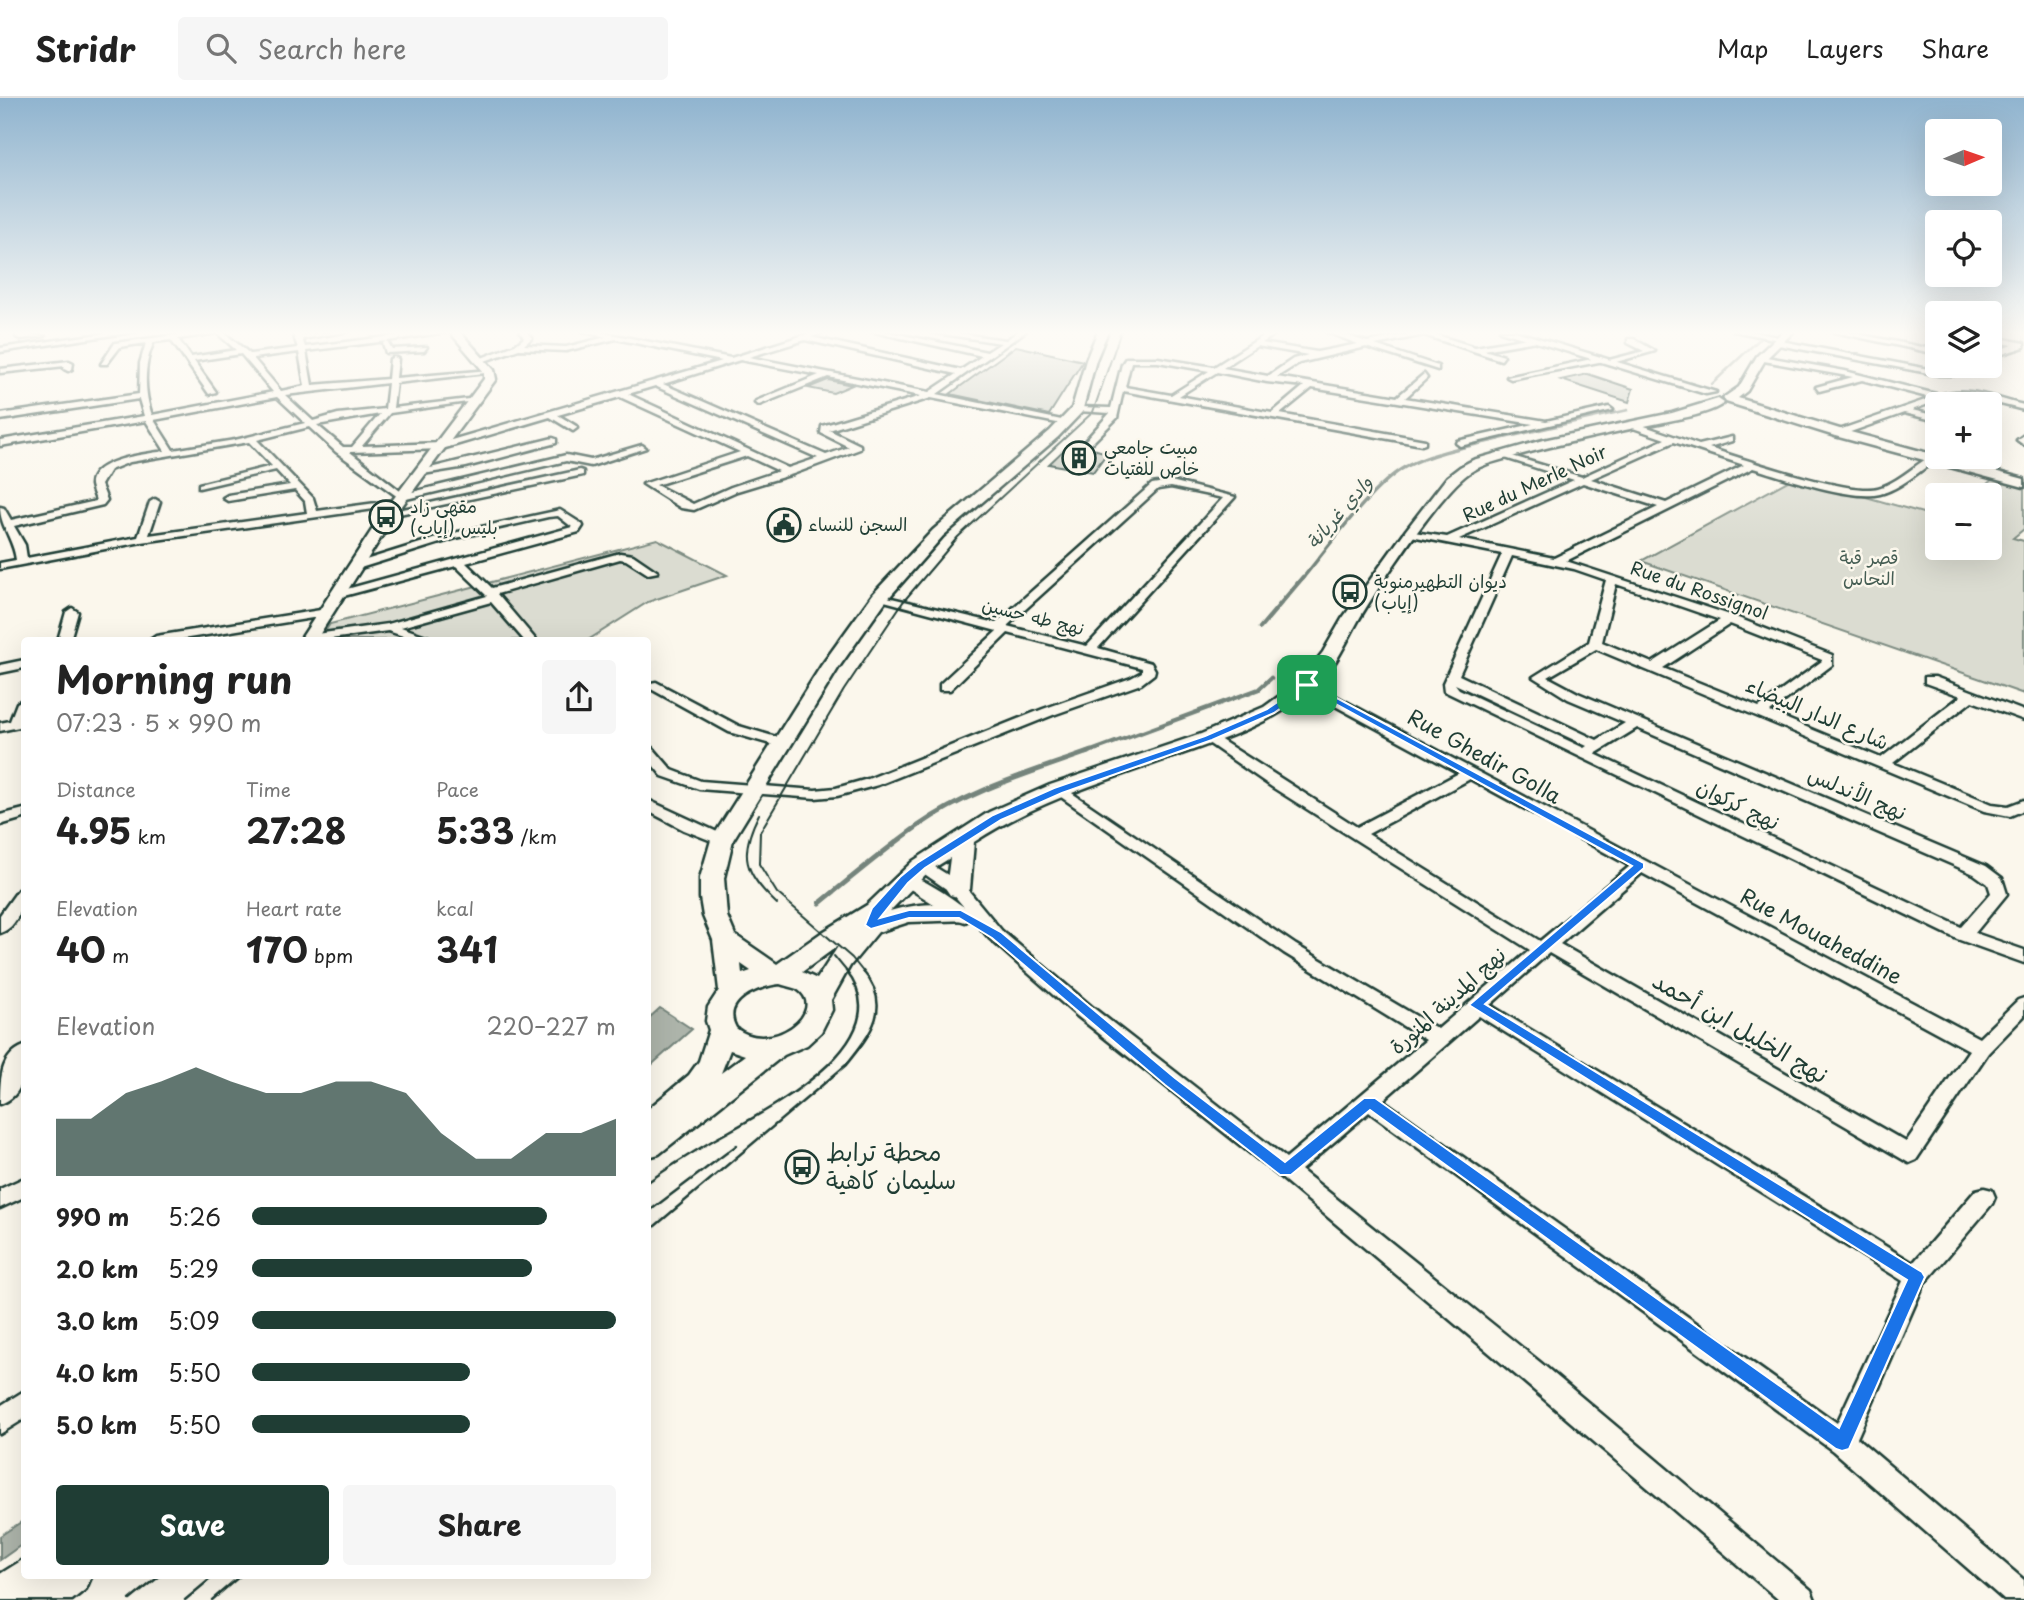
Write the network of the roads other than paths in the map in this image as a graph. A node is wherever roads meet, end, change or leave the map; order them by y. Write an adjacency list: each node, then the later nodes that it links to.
1 (107, 401): 35 (street)
2 (142, 401): 31 (street)
3 (229, 401): 31 (street)
4 (287, 401): 36 (street)
5 (389, 401): 26 (street)
6 (466, 401): 26 (street)
7 (476, 401): 50 (street)
8 (594, 401): 30 (street)
9 (636, 401): 56 (street)
10 (695, 401): 59 (street)
11 (764, 401): 24 (street)
12 (914, 401): 59 (street)
13 (973, 401): 32 (street)
14 (1077, 401): 32 (street)
15 (1116, 401): 29 (street)
16 (1189, 401): 33 (street)
17 (1291, 401): 33 (street)
18 (1401, 401): 37 (street)
19 (1405, 401): 37 (street)
20 (1689, 401): 38 (street)
21 (1730, 401): 40 (street)
22 (1925, 402): 28 (street)
23 (2002, 402): 25 (street)
24 (759, 403)
25 (2024, 408)
26 (389, 409): 36 (street); 53 (street)
27 (1609, 410): 37 (street)
28 (1903, 410): 34 (street); 40 (street)
29 (1114, 411): 32 (street); 46 (street)
30 (549, 413): 39 (street); 50 (street)
31 (146, 415): 41 (street); 48 (street); 55 (street)
32 (1072, 415): 91 (street)
33 (1273, 416): 47 (street)
34 (1925, 416)
35 (0, 417)
36 (310, 423): 42 (street); 54 (street)
37 (1544, 425): 49 (street)
38 (1633, 425): 43 (street); 57 (street)
39 (573, 428)
40 (1839, 433): 58 (street)
41 (0, 435)
42 (251, 439): 55 (street); 62 (street)
43 (1673, 439): 52 (street); 67 (street, Rue du Merle Noir)
44 (1729, 439): 52 (street)
45 (553, 441): 64 (street)
46 (1088, 442)
47 (1422, 442)
48 (0, 443)
49 (1460, 443)
50 (442, 446): 53 (street); 64 (street)
51 (642, 448): 73 (street)
52 (1699, 448): 61 (street)
53 (355, 449): 54 (street)
54 (339, 450): 73 (street)
55 (169, 452): 77 (street)
56 (746, 453): 66 (street); 66 (street)
57 (1505, 455): 67 (street); 78 (street)
58 (1925, 457)
59 (826, 458): 66 (street)
60 (1925, 463): 61 (street)
61 (1753, 464): 74 (street, Rue du Rossignol)
62 (278, 467): 69 (street); 70 (street)
63 (1970, 469): 68 (street)
64 (423, 471): 73 (street)
65 (580, 472): 73 (street)
66 (790, 472)
67 (1579, 480): 74 (street); 80 (street, Rue du Merle Noir)
68 (2024, 483)
69 (202, 486)
70 (298, 487): 71 (street); 76 (street)
71 (228, 498)
72 (155, 502): 79 (street)
73 (397, 504): 76 (street); 86 (street)
74 (1664, 506): 82 (street, Rue du Rossignol)
75 (0, 510): 77 (street)
76 (312, 513): 79 (street)
77 (9, 524): 83 (street)
78 (1411, 533): 80 (street, Rue du Rossignol); 111 (street)
79 (142, 540): 83 (street)
80 (1450, 540): 81 (street, Rue du Rossignol)
81 (1508, 553): 82 (street, Rue du Rossignol); 109 (street)
82 (1557, 561): 88 (street, Rue du Rossignol)
83 (22, 562): 85 (street)
84 (458, 562): 86 (street); 89 (street); 90 (street)
85 (0, 566)
86 (357, 566): 89 (street)
87 (652, 572): 90 (street)
88 (1612, 579): 94 (street, Rue du Rossignol); 104 (street)
89 (340, 594): 93 (street)
90 (491, 595): 95 (street); 103 (street)
91 (879, 598): 96 (street, نهج طه حسين); 121 (street)
92 (72, 612): 98 (street)
93 (327, 613): 97 (street); 100 (street)
94 (1729, 619): 107 (street); 115 (street, Rue du Rossignol)
95 (389, 627): 101 (street); 102 (street)
96 (1002, 628): 105 (street, نهج طه حسين); 105 (street); 113 (street)
97 (211, 635): 99 (street)
98 (65, 637)
99 (189, 637)
100 (310, 637)
101 (327, 637)
102 (417, 637)
103 (527, 637)
104 (1595, 644): 107 (street, شارع الدار البيضاء); 117 (street)
105 (1090, 650): 127 (street, نهج طه حسين)
106 (21, 665): 108 (street)
107 (1654, 668): 115 (street, شارع الدار البيضاء)
108 (0, 669)
109 (1452, 677): 122 (street); 124 (street, نهج كركوان)
110 (1930, 680): 114 (street)
111 (1307, 685): 120 (street); 126 (street, Rue Ghedir Golla)
112 (656, 686): 121 (street)
113 (945, 687)
114 (1970, 696): 116 (street); 125 (street)
115 (1760, 713): 125 (street, شارع الدار البيضاء)
116 (2024, 716)
117 (1637, 722): 122 (street); 145 (street, نهج الأندلس)
118 (20, 723): 119 (street)
119 (0, 727)
120 (1208, 738): 128 (street); 133 (street, نهج الخليل ابن أحمد)
121 (781, 743): 127 (street)
122 (1598, 746): 124 (street)
123 (651, 754): 127 (street)
124 (1583, 755): 145 (street, نهج كركوان)
125 (1882, 764): 129 (street, شارع الدار البيضاء)
126 (1470, 773): 133 (street); 137 (street, Rue Ghedir Golla)
127 (752, 789): 135 (street)
128 (1058, 790): 134 (street); 155 (street)
129 (2024, 804)
130 (651, 807): 135 (street)
131 (21, 815): 132 (street)
132 (0, 820)
133 (1357, 834): 147 (street, نهج الخليل ابن أحمد)
134 (963, 837): 136 (street); 139 (street)
135 (722, 840): 146 (street)
136 (921, 866): 138 (street); 139 (street)
137 (1640, 866): 147 (street, نهج المدينة المنورة); 157 (street, Rue Mouaheddine)
138 (904, 880): 141 (street); 142 (street)
139 (958, 889): 144 (street)
140 (16, 902): 143 (street)
141 (961, 914): 142 (street); 144 (street)
142 (874, 918): 149 (street); 151 (street)
143 (0, 927)
144 (996, 935): 163 (street)
145 (1963, 935): 148 (street, نهج كركوان)
146 (725, 940): 149 (street); 150 (street)
147 (1544, 946): 152 (street, نهج المدينة المنورة); 157 (street, نهج الخليل ابن أحمد)
148 (2024, 957)
149 (777, 975): 150 (street); 151 (street)
150 (732, 992): 154 (street)
151 (819, 999): 156 (street)
152 (1476, 1005): 155 (street, نهج المدينة المنورة); 167 (street)
153 (2024, 1005): 157 (street)
154 (722, 1030): 156 (street); 161 (street)
155 (1439, 1039): 160 (street, نهج المدينة المنورة)
156 (774, 1048): 162 (street)
157 (1981, 1048)
158 (21, 1062): 159 (street)
159 (0, 1093)
160 (1370, 1102): 163 (street, نهج المدينة المنورة); 170 (street)
161 (651, 1123)
162 (651, 1143)
163 (1286, 1170): 176 (street)
164 (21, 1188): 166 (street)
165 (1984, 1197): 167 (street)
166 (0, 1199)
167 (1916, 1277): 170 (street)
168 (21, 1406): 169 (street)
169 (0, 1421)
170 (1842, 1442): 174 (street)
171 (28, 1579): 173 (street)
172 (66, 1579): 175 (street)
173 (0, 1598)
174 (2024, 1599)
175 (37, 1600)
176 (1801, 1600)

